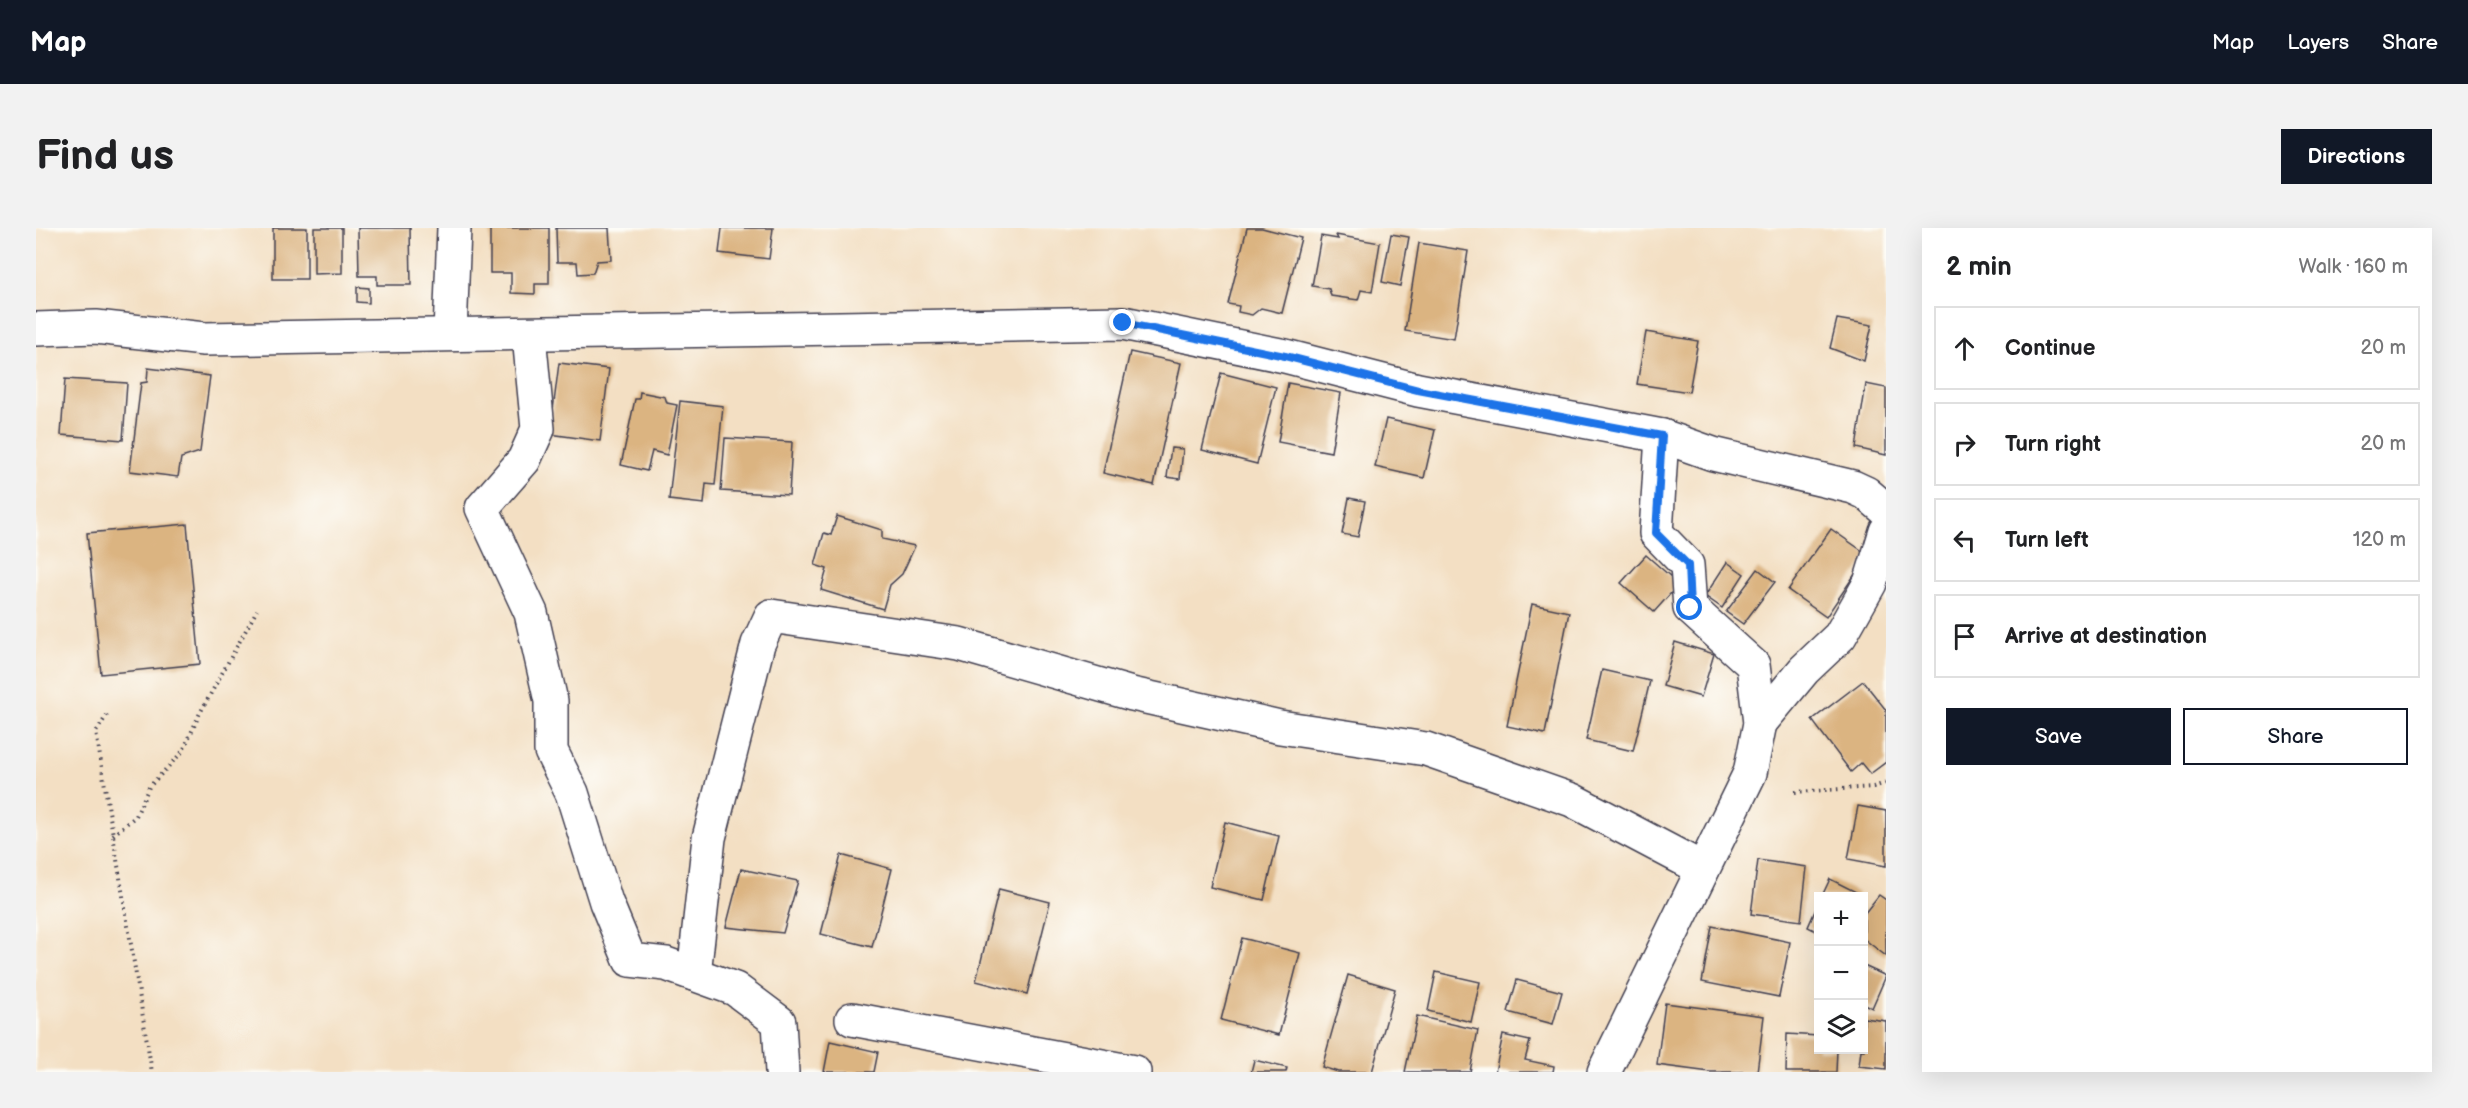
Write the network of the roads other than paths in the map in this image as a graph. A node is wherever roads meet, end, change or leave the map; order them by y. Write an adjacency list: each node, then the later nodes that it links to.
1 (454, 228): 3 (street)
2 (36, 329): 3 (street)
3 (450, 334): 5 (street)
4 (530, 346): 10 (street)
5 (1662, 436): 6 (street); 8 (street)
6 (1886, 510)
7 (1886, 531): 8 (street)
8 (1760, 723): 9 (street)
9 (1703, 869): 10 (street); 14 (street)
10 (694, 974): 12 (street)
11 (852, 1019): 13 (street)
12 (782, 1072)
13 (1134, 1072)
14 (1604, 1072)

